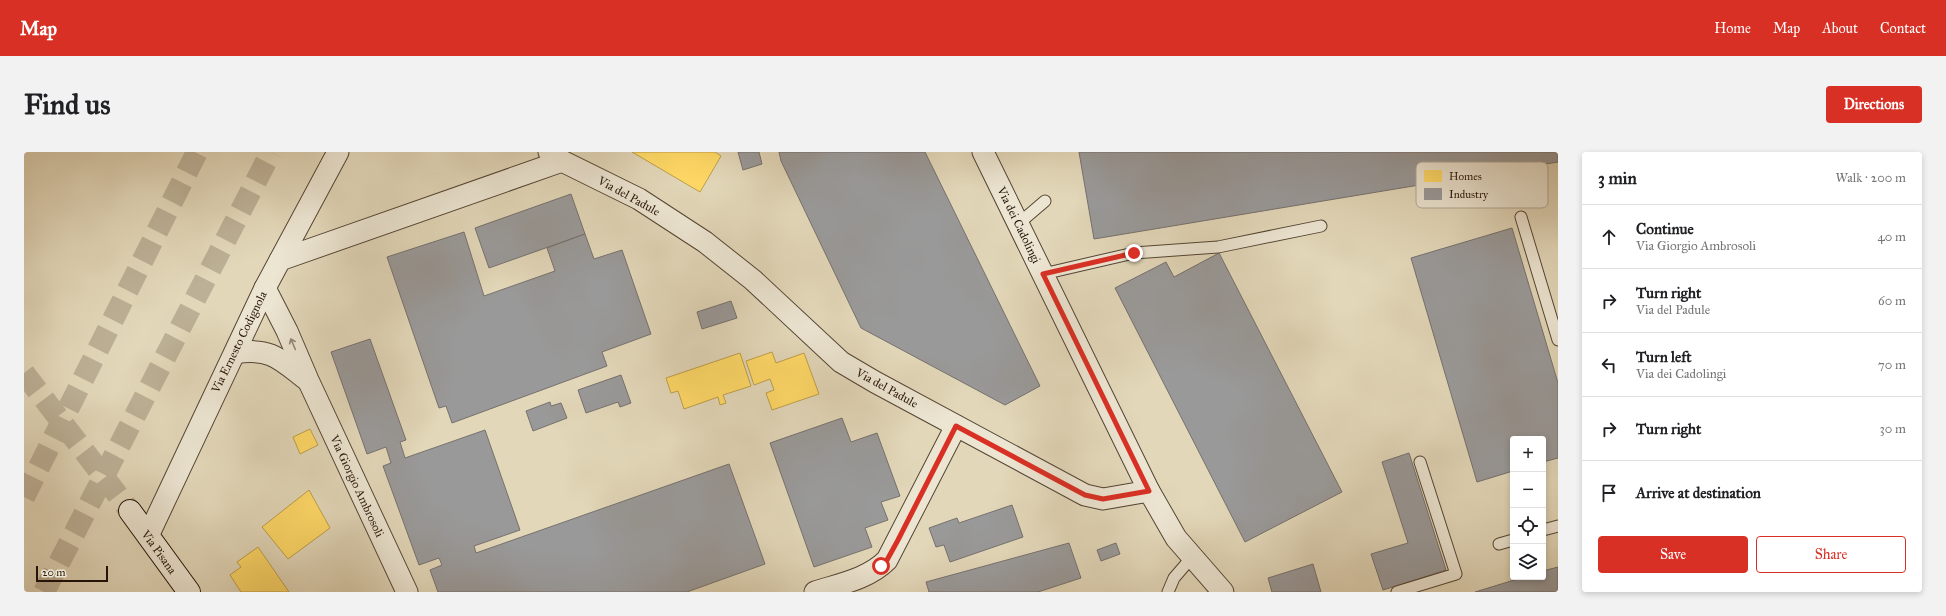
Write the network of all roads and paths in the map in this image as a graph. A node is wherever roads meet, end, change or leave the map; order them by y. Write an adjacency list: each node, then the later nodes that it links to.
1 (338, 152): 8 (street, Via Ernesto Codignola)
2 (983, 152): 6 (street, Via dei Cadolingi)
3 (555, 156): 8 (street); 14 (street, Via del Padule)
4 (1045, 201): 6 (lane)
5 (1520, 216): 11 (lane)
6 (1018, 224): 9 (street, Via dei Cadolingi)
7 (1321, 226): 9 (lane)
8 (280, 260): 10 (street, Via Ernesto Codignola)
9 (1043, 274): 16 (street, Via dei Cadolingi)
10 (265, 288): 12 (street, Via Ernesto Codignola); 13 (street, Via Giorgio Ambrosoli, one-way to 10)
11 (1558, 340)
12 (235, 353): 13 (street, Via Giorgio Ambrosoli); 20 (street, Via Ernesto Codignola)
13 (308, 380): 25 (street, Via Giorgio Ambrosoli)
14 (956, 426): 16 (street, Via del Padule); 26 (street)
15 (1420, 462): 29 (lane)
16 (1149, 491): 23 (street)
17 (130, 511): 20 (main road, Via Pisana)
18 (1558, 526): 19 (lane)
19 (1546, 529)
20 (148, 536): 24 (main road, Via Pisana)
21 (1510, 541): 22 (lane)
22 (1499, 544)
23 (1192, 557): 27 (lane); 28 (street)
24 (189, 592)
25 (407, 592)
26 (815, 592)
27 (1168, 592)
28 (1223, 592)
29 (1397, 592)

